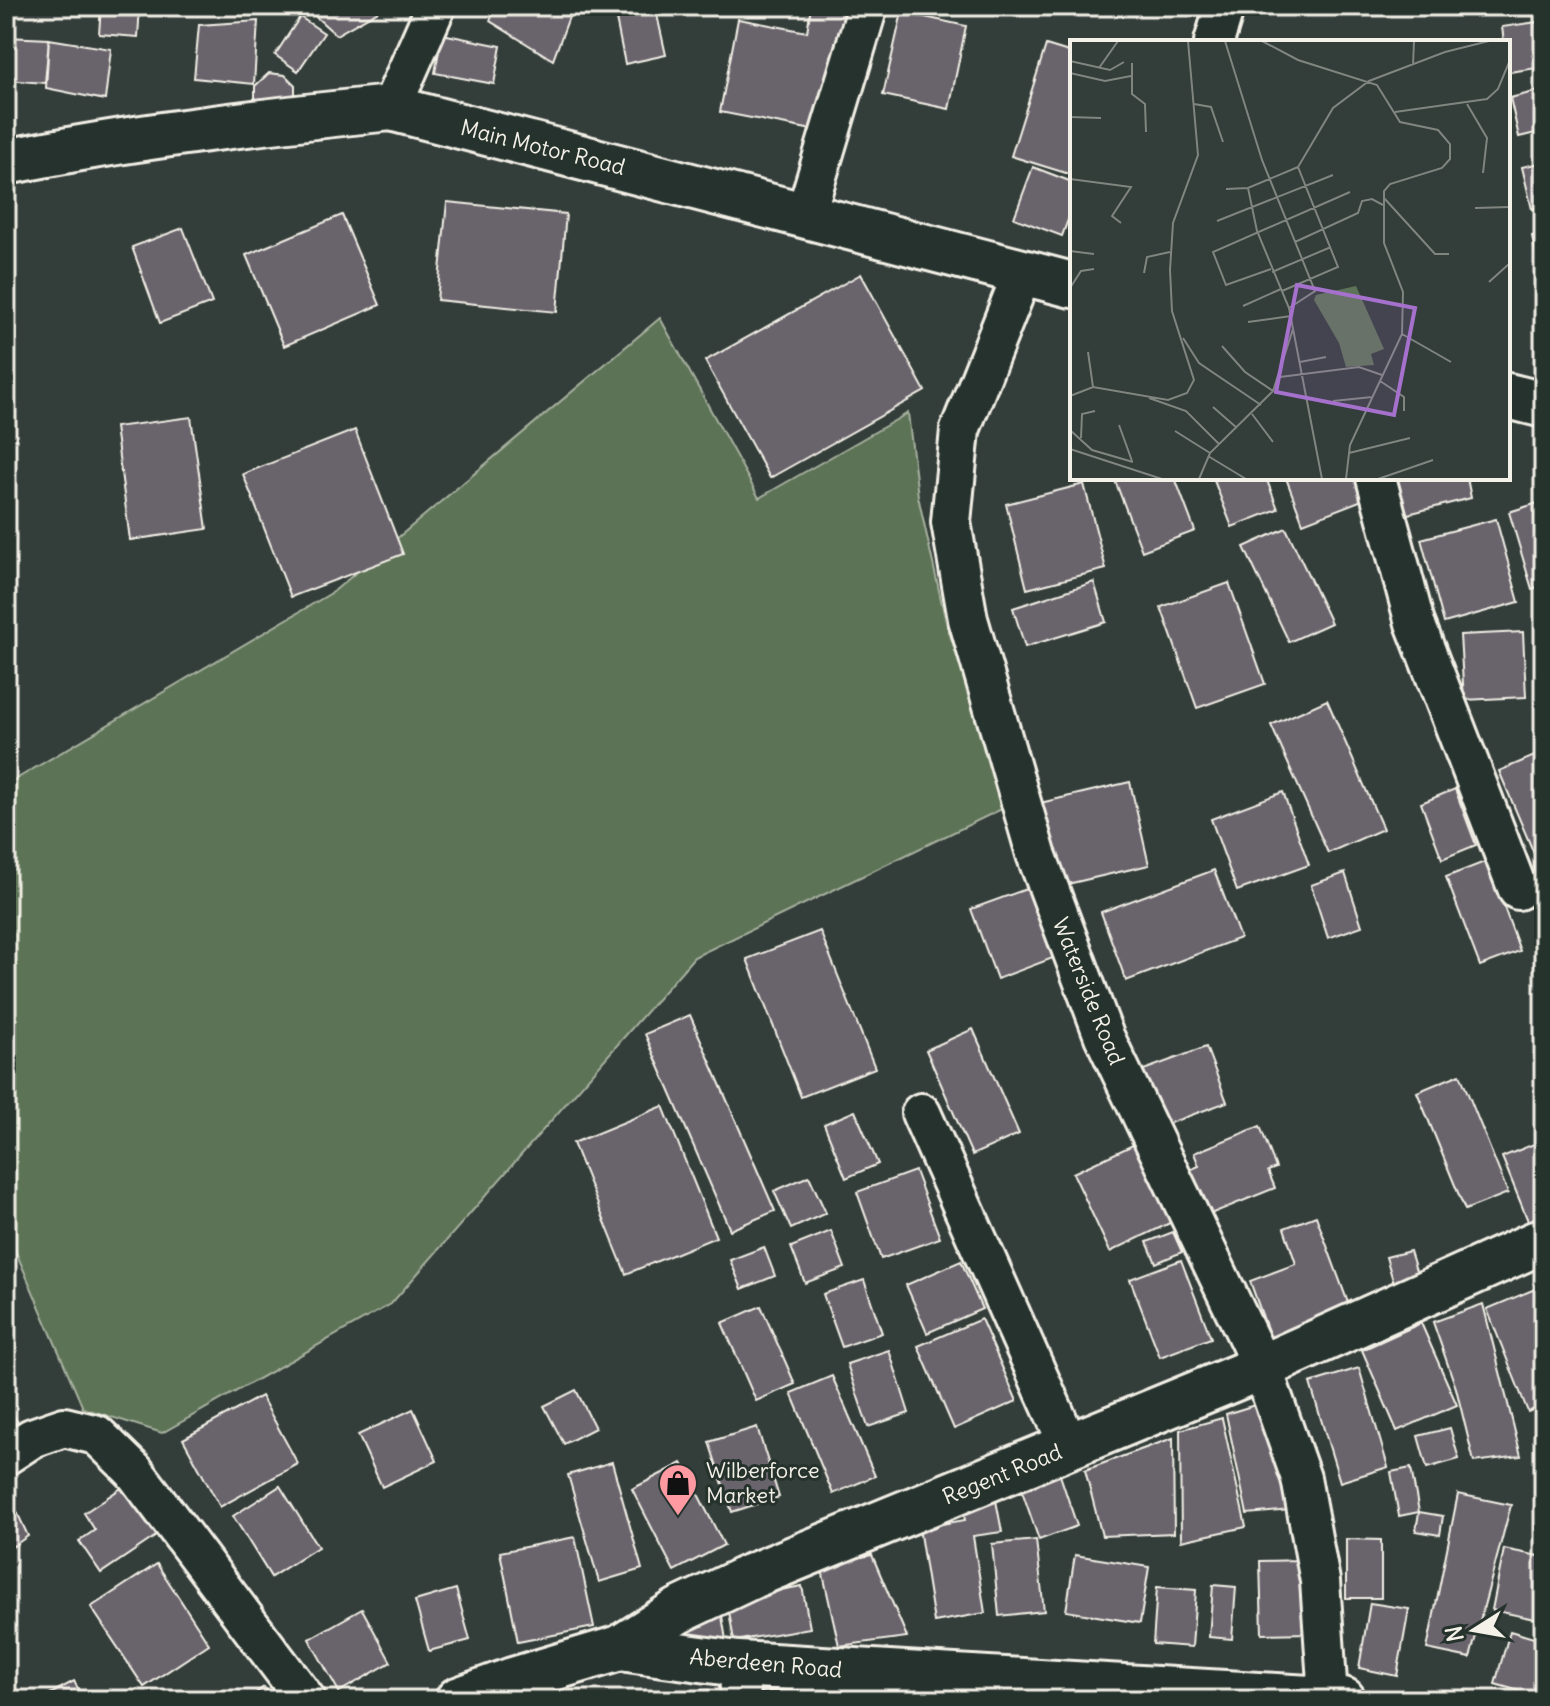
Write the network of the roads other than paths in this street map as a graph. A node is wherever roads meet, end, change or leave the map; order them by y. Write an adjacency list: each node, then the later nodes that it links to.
1 (436, 6): 5 (street)
2 (868, 6): 7 (street)
3 (1225, 6): 4 (street)
4 (1215, 40)
5 (391, 108): 6 (street, Main Motor Road); 7 (street, Main Motor Road)
6 (6, 162)
7 (805, 216): 8 (street, Main Motor Road)
8 (1023, 272): 9 (street, Main Motor Road); 16 (street, Waterside Road)
9 (1070, 284)
10 (1510, 396): 11 (street)
11 (1544, 405)
12 (1377, 480): 13 (street)
13 (1518, 890)
14 (921, 1113): 17 (street)
15 (1544, 1240): 16 (street, Regent Road)
16 (1262, 1367): 17 (street, Regent Road); 21 (street, Waterside Road)
17 (1069, 1446): 19 (street, Regent Road)
18 (19, 1447): 22 (street)
19 (620, 1648): 20 (street, Aberdeen Road); 23 (street, Regent Road)
20 (739, 1682): 21 (street, Aberdeen Road)
21 (1335, 1698)
22 (306, 1700)
23 (458, 1700)

